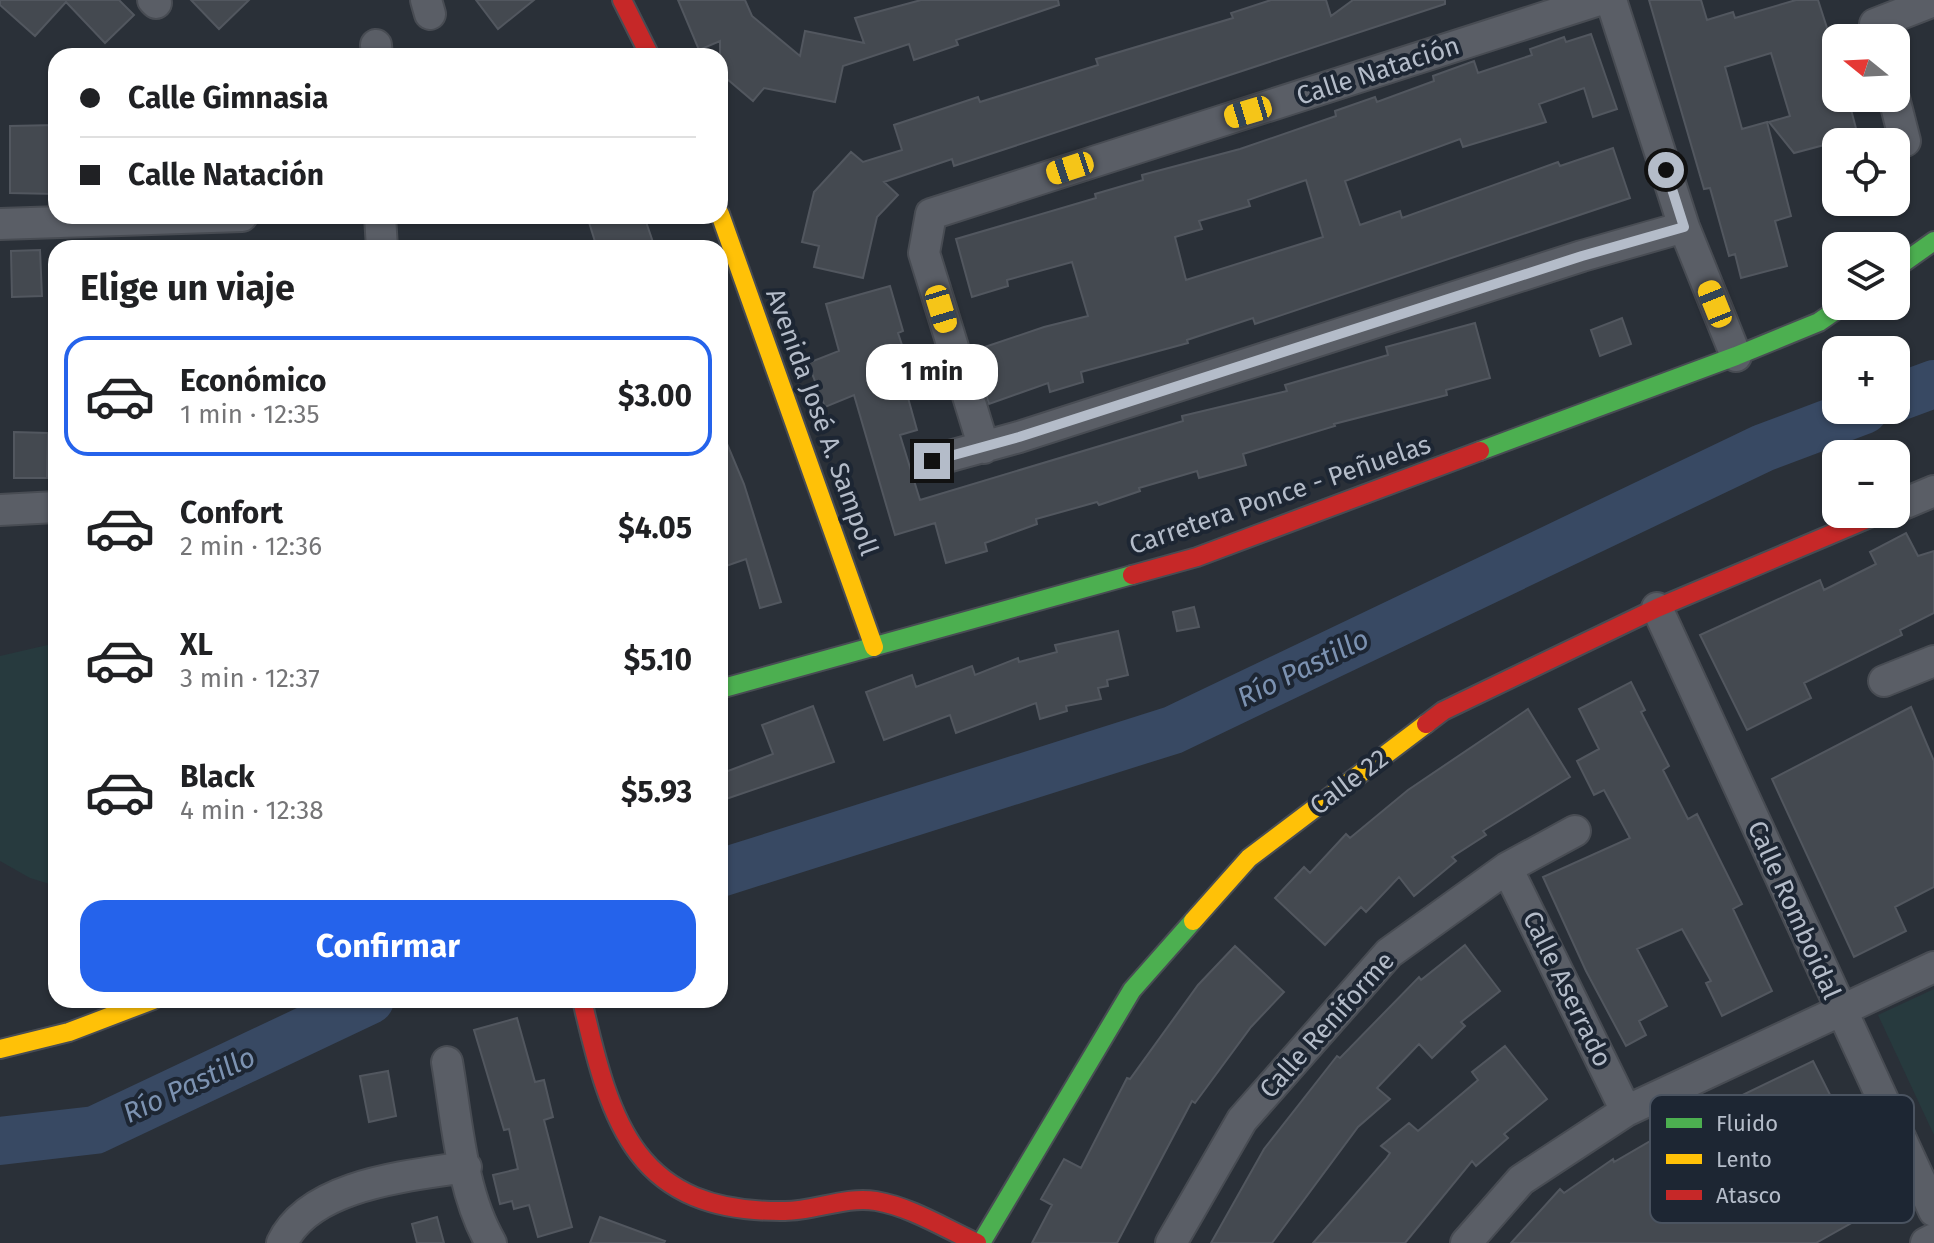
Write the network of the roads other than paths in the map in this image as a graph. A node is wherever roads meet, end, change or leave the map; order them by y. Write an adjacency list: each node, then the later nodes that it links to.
1 (622, 0): 6 (street)
2 (1599, 0): 15 (street, Calle Natación)
3 (1611, 0): 10 (street)
4 (1934, 1): 5 (street)
5 (1873, 21)
6 (646, 48)
7 (48, 222): 8 (street)
8 (0, 224)
9 (724, 224): 23 (street, Avenida José A. Sampoll)
10 (1684, 227): 14 (street); 15 (street)
11 (1934, 241): 12 (street)
12 (1910, 258)
13 (1822, 320): 14 (street, Carretera Ponce - Peñuelas)
14 (1736, 356): 23 (street, Carretera Ponce - Peñuelas)
15 (984, 448): 16 (street)
16 (932, 461)
17 (1934, 491): 18 (street)
18 (1910, 501)
19 (48, 507): 20 (street)
20 (0, 510)
21 (1846, 528): 22 (street, Calle 22)
22 (1657, 608): 32 (street, Calle Romboidal); 45 (street, Calle 22)
23 (874, 647): 25 (street, Carretera Ponce - Peñuelas)
24 (1934, 661): 26 (street)
25 (728, 681)
26 (1884, 681)
27 (1575, 831): 28 (street, Calle Reniforme)
28 (1507, 868): 38 (street, Calle Aserrado); 46 (street, Calle Reniforme)
29 (1934, 967): 32 (street)
30 (132, 1008): 33 (street)
31 (584, 1008): 45 (street)
32 (1840, 1012): 35 (street); 36 (street, Calle Romboidal)
33 (0, 1049)
34 (447, 1062): 39 (street)
35 (1661, 1095)
36 (1879, 1095)
37 (1650, 1100): 38 (street)
38 (1626, 1111): 47 (street)
39 (466, 1167): 43 (street); 44 (street)
40 (1914, 1169): 41 (street, Calle Romboidal)
41 (1934, 1211)
42 (1934, 1239): 48 (street)
43 (282, 1243)
44 (491, 1243)
45 (979, 1243)
46 (1171, 1243)
47 (1466, 1243)
48 (1926, 1243)

